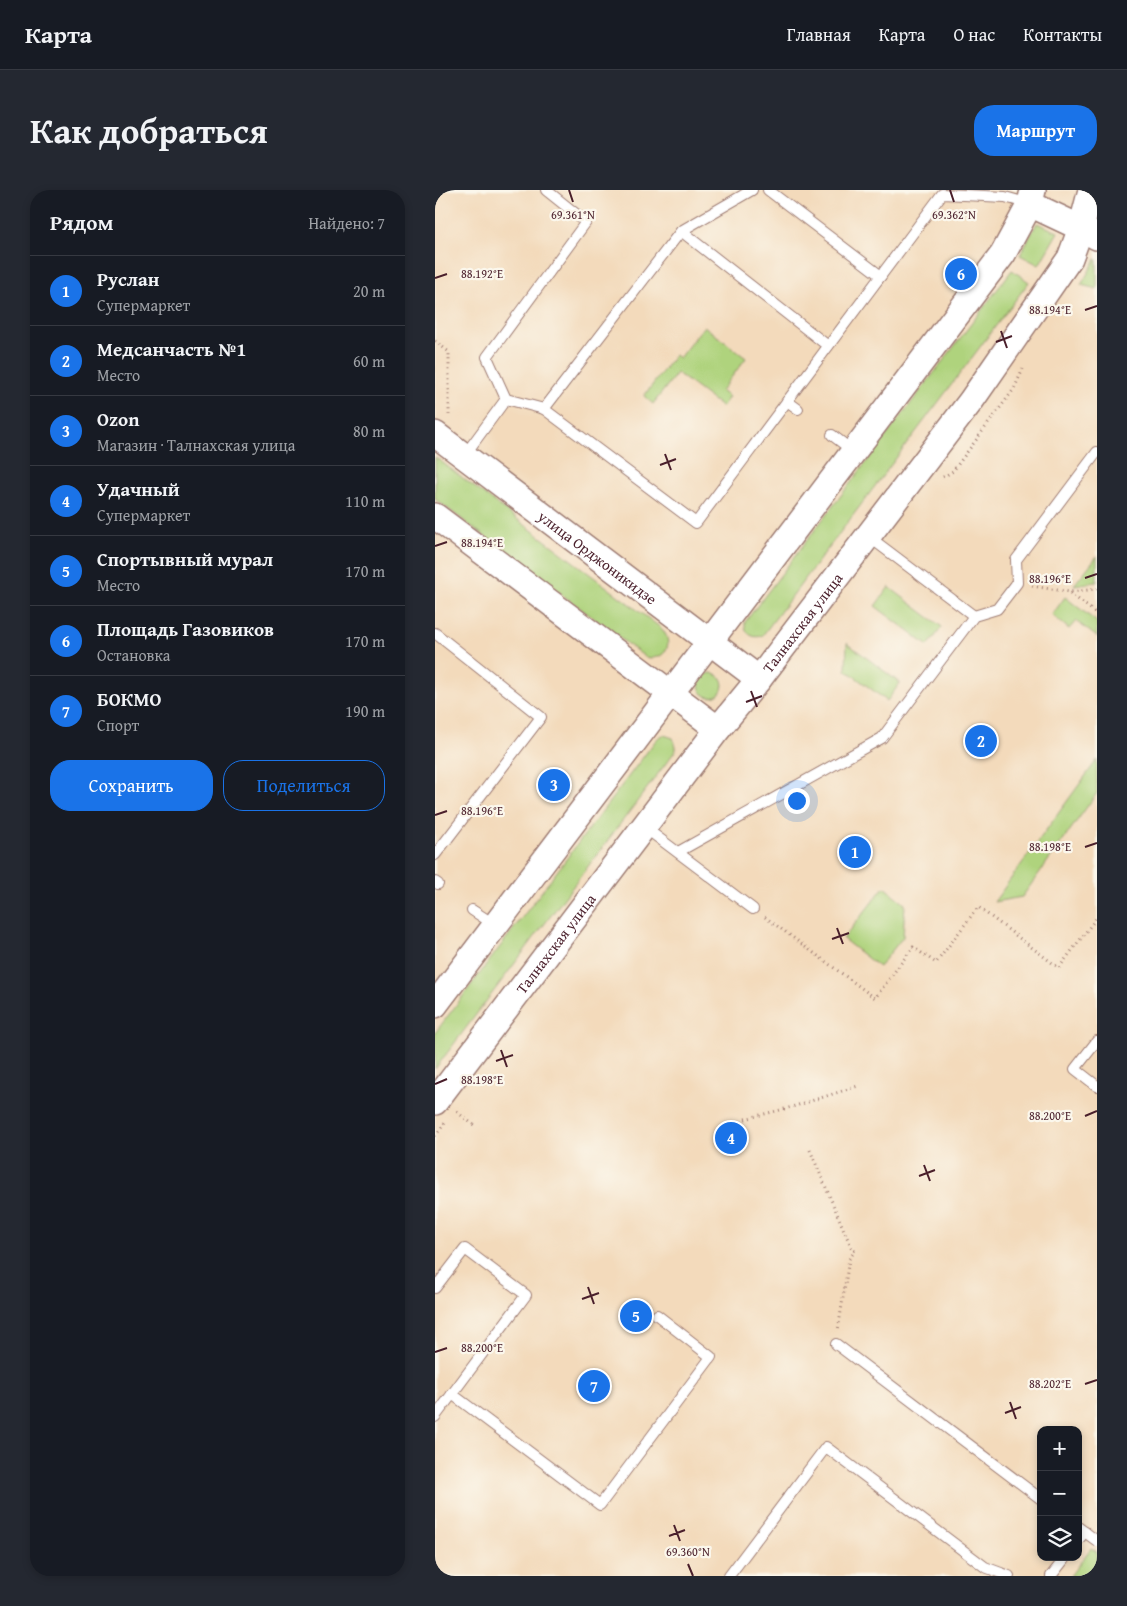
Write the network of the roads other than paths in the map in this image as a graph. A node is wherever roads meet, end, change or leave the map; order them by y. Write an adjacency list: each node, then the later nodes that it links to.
1 (546, 190): 11 (lane)
2 (752, 190): 7 (lane)
3 (768, 190): 9 (lane)
4 (1091, 190): 8 (street, Талнахская улица)
5 (941, 192): 6 (lane); 9 (lane)
6 (1031, 197): 8 (street); 18 (street)
7 (681, 231): 10 (lane); 13 (lane)
8 (1089, 233): 21 (street, Талнахская улица)
9 (881, 276): 10 (lane)
10 (828, 346): 12 (lane)
11 (506, 399): 13 (lane); 17 (lane)
12 (787, 401): 13 (lane); 14 (lane)
13 (544, 409)
14 (798, 409)
15 (435, 434): 17 (street, улица Орджоникидзе)
16 (832, 435): 18 (lane)
17 (471, 446): 24 (street, улица Орджоникидзе)
18 (854, 451): 24 (street)
19 (1097, 452): 22 (lane)
20 (435, 516): 26 (street)
21 (868, 536): 22 (lane); 25 (street, Талнахская улица)
22 (974, 616): 29 (lane)
23 (435, 633): 30 (lane)
24 (710, 642): 25 (street, улица Орджоникидзе); 26 (street)
25 (759, 679): 27 (street, Талнахская улица)
26 (670, 693): 27 (street); 33 (street)
27 (718, 729): 28 (street, Талнахская улица)
28 (644, 826): 29 (lane); 37 (street, Талнахская улица)
29 (678, 852): 31 (lane)
30 (435, 855)
31 (753, 909)
32 (472, 910): 33 (lane)
33 (495, 925): 34 (street)
34 (435, 1005)
35 (1097, 1041): 36 (lane)
36 (1097, 1086)
37 (435, 1102)
38 (435, 1288): 41 (lane)
39 (657, 1314): 41 (lane)
40 (835, 1344): 43 (lane)
41 (452, 1394): 42 (lane)
42 (435, 1416)
43 (1037, 1496)
44 (1082, 1534): 45 (lane)
45 (1097, 1541)
46 (1062, 1561): 50 (lane)
47 (982, 1572): 48 (lane); 49 (lane)
48 (729, 1576)
49 (1009, 1576)
50 (1051, 1576)

